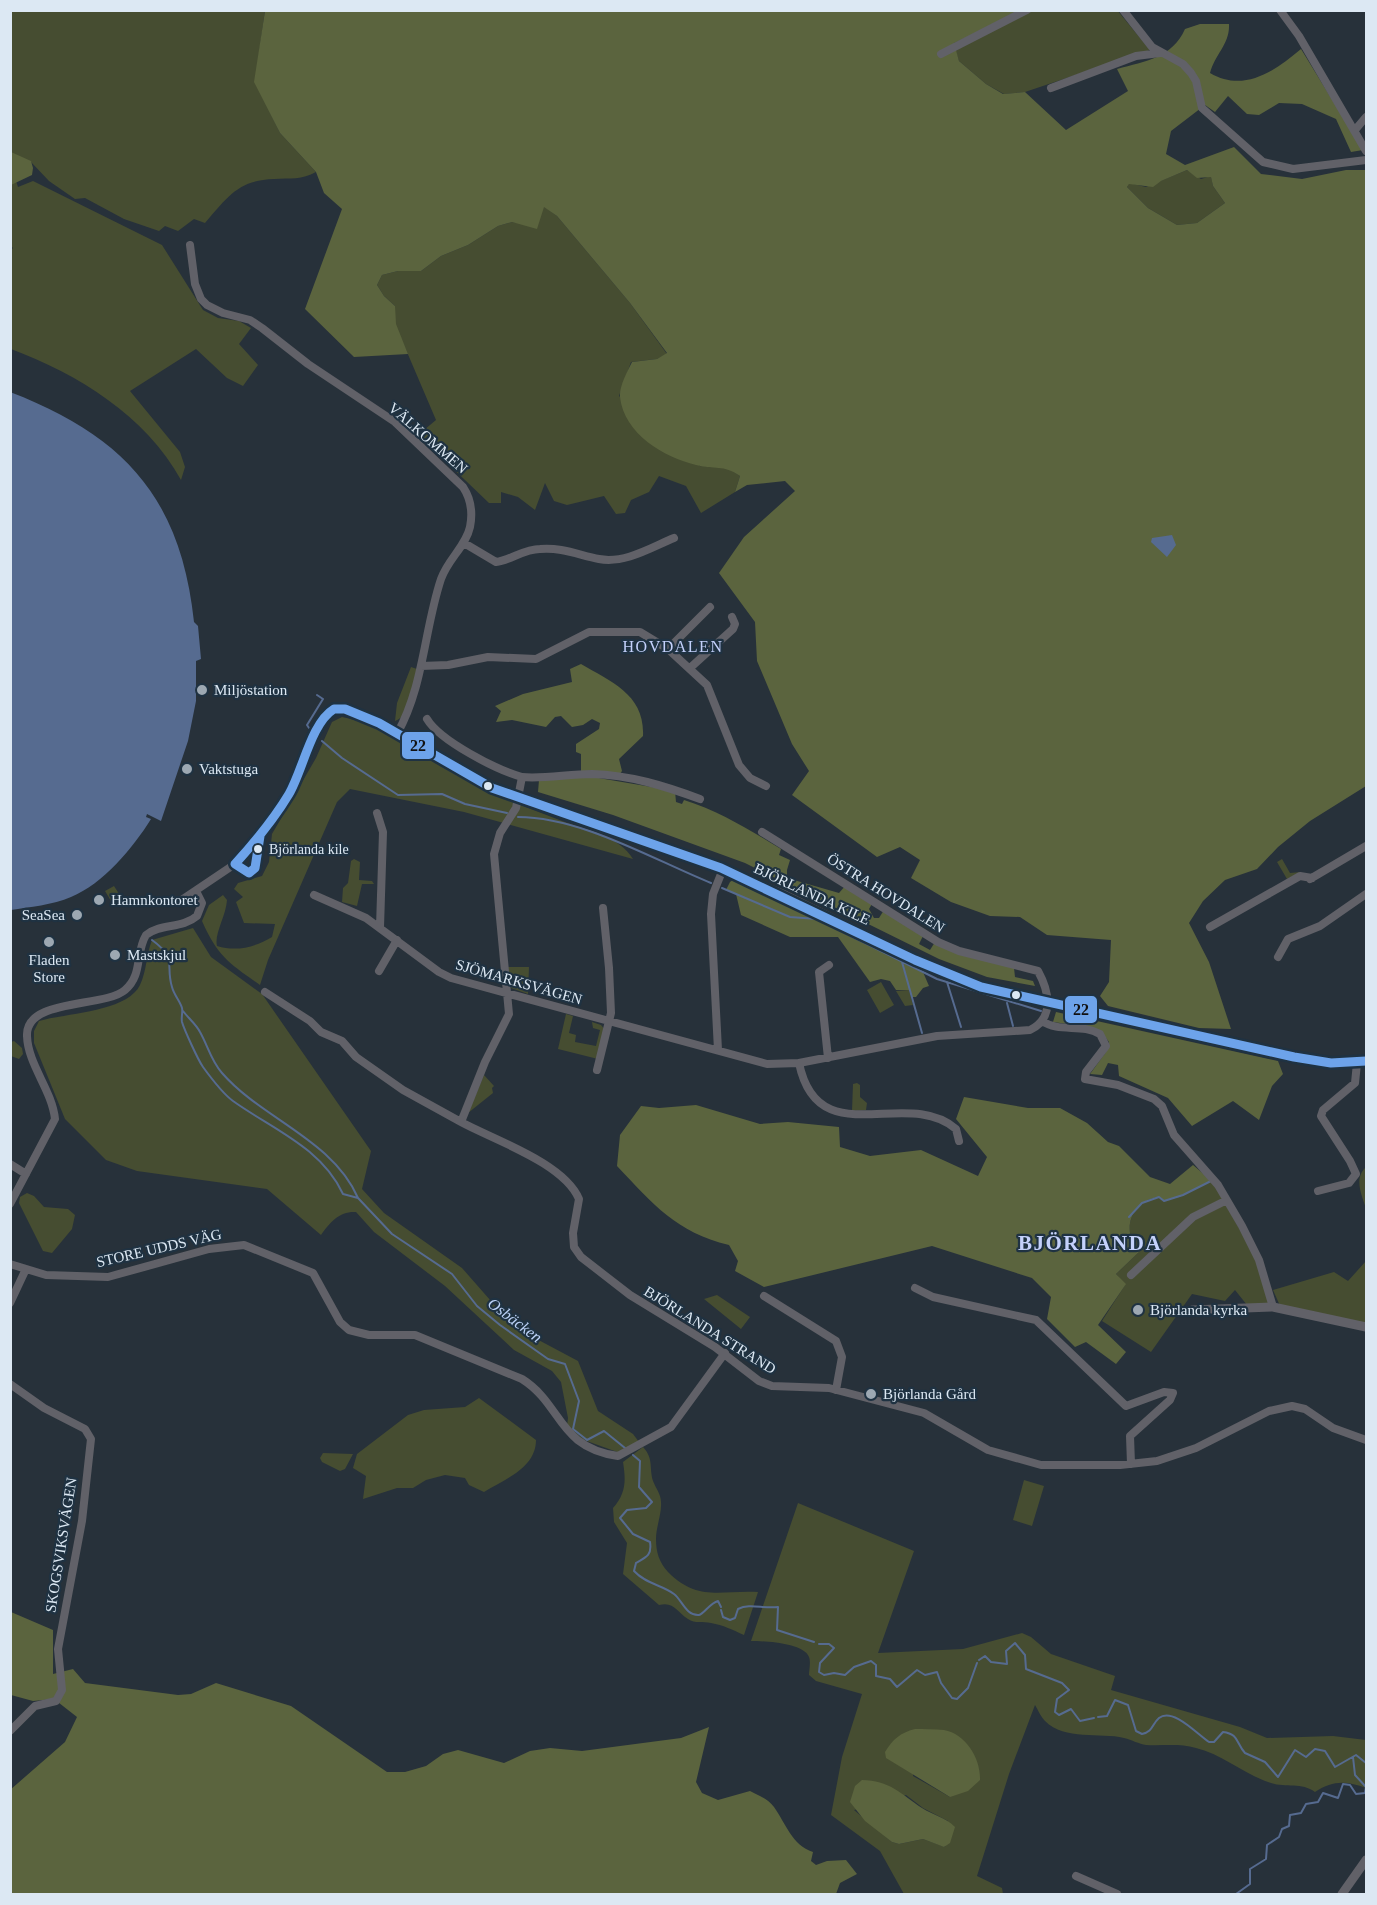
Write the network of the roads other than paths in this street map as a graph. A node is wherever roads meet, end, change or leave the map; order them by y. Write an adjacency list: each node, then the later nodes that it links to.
1 (1027, 10): 5 (street)
2 (1123, 10): 4 (street)
3 (1280, 10): 8 (street)
4 (1161, 53): 6 (street); 10 (street)
5 (941, 54)
6 (1051, 88)
7 (1366, 117): 8 (street)
8 (1355, 129): 9 (street)
9 (1366, 151)
10 (1366, 160)
11 (190, 245): 13 (street, VÄLKOMMEN)
12 (674, 538): 13 (street)
13 (464, 543): 17 (street, VÄLKOMMEN)
14 (710, 607): 16 (street)
15 (732, 617): 18 (street)
16 (668, 649): 17 (street); 18 (street)
17 (421, 666): 20 (street, VÄLKOMMEN)
18 (690, 668): 22 (street)
19 (427, 719): 21 (street)
20 (397, 734): 23 (street, BJÖRLANDA KILE); 29 (street, BJÖRLANDA KILE)
21 (522, 777): 23 (street); 24 (street)
22 (766, 786)
23 (518, 798): 28 (street, BJÖRLANDA KILE); 41 (street)
24 (700, 800)
25 (377, 813): 34 (street)
26 (762, 832): 42 (street, ÖSTRA HOVDALEN)
27 (1366, 846): 35 (street)
28 (723, 869): 42 (street, BJÖRLANDA KILE); 45 (street)
29 (196, 891): 32 (street, BJÖRLANDA KILE); 54 (street)
30 (1366, 894): 37 (street)
31 (314, 895): 34 (street, SJÖMARKSVÄGEN)
32 (180, 902)
33 (603, 908): 43 (street)
34 (380, 927): 36 (street, SJÖMARKSVÄGEN)
35 (1210, 927)
36 (398, 940): 39 (street); 41 (street, SJÖMARKSVÄGEN)
37 (1278, 957)
38 (829, 965): 46 (street)
39 (379, 972)
40 (265, 992): 51 (street, BJÖRLANDA STRAND)
41 (507, 994): 43 (street, SJÖMARKSVÄGEN); 51 (street)
42 (1048, 1004): 44 (street); 49 (street, BJÖRLANDA KILE)
43 (609, 1020): 45 (street, SJÖMARKSVÄGEN); 50 (street)
44 (1042, 1021): 46 (street, SJÖMARKSVÄGEN); 56 (street)
45 (718, 1050): 48 (street, SJÖMARKSVÄGEN)
46 (828, 1058): 48 (street, SJÖMARKSVÄGEN)
47 (1366, 1061): 49 (street, BJÖRLANDA KILE)
48 (799, 1063): 52 (street)
49 (1357, 1063): 55 (street)
50 (597, 1070)
51 (461, 1122): 67 (street, BJÖRLANDA STRAND)
52 (959, 1141)
53 (10, 1164): 54 (street)
54 (26, 1174): 57 (street)
55 (1318, 1191)
56 (1225, 1201): 60 (street); 64 (street)
57 (10, 1204)
58 (10, 1264): 59 (street, STORE UDDS VÄG)
59 (24, 1271): 63 (street); 67 (street, STORE UDDS VÄG)
60 (1131, 1275)
61 (915, 1288): 71 (street)
62 (764, 1296): 69 (street)
63 (10, 1303)
64 (1273, 1307): 65 (street); 66 (street)
65 (1192, 1310)
66 (1366, 1327)
67 (725, 1353): 69 (street, BJÖRLANDA STRAND)
68 (10, 1384): 72 (street, SKOGSVIKSVÄGEN)
69 (836, 1390): 71 (street, BJÖRLANDA STRAND)
70 (1366, 1440): 71 (street, BJÖRLANDA STRAND)
71 (1131, 1464)
72 (12, 1728)
73 (1366, 1860): 76 (street)
74 (1076, 1876): 75 (street)
75 (1117, 1894)
76 (1342, 1894)

